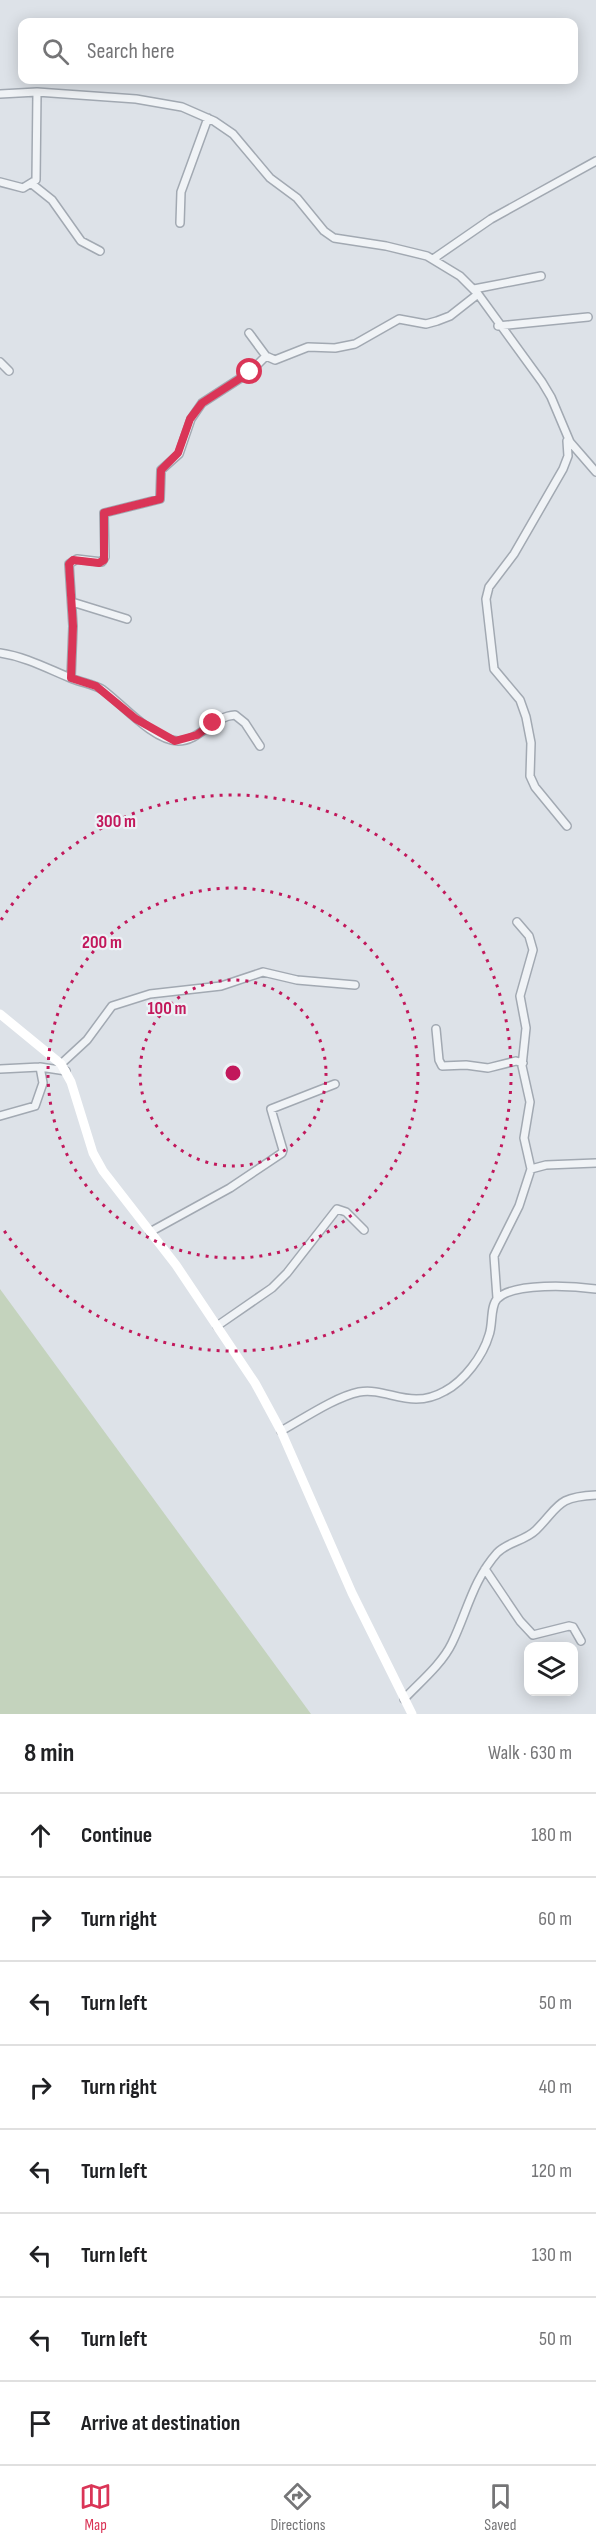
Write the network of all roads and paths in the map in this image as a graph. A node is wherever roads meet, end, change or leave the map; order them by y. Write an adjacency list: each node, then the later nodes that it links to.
1 (37, 92): 2 (street); 3 (street); 6 (street)
2 (0, 94)
3 (208, 118): 7 (street); 9 (street)
4 (596, 161): 9 (street)
5 (0, 183): 6 (street)
6 (32, 184): 8 (street)
7 (180, 223)
8 (100, 251)
9 (433, 259): 11 (street)
10 (541, 276): 11 (street)
11 (476, 291): 13 (street); 15 (street)
12 (588, 317): 13 (street)
13 (498, 326): 18 (street)
14 (249, 333): 15 (street)
15 (266, 356): 20 (street)
16 (0, 362): 17 (street)
17 (9, 371)
18 (565, 433): 19 (street); 25 (street)
19 (596, 472)
20 (72, 602): 21 (street); 23 (street)
21 (127, 619)
22 (0, 653): 23 (street)
23 (71, 678): 24 (street)
24 (260, 746)
25 (567, 826)
26 (517, 922): 30 (street)
27 (356, 986): 32 (street)
28 (0, 1014): 32 (street)
29 (436, 1029): 30 (street)
30 (523, 1063): 37 (street)
31 (40, 1067): 32 (street); 33 (street); 35 (street)
32 (64, 1067): 39 (street)
33 (0, 1069)
34 (336, 1084): 39 (street)
35 (0, 1116)
36 (596, 1162): 37 (street)
37 (531, 1169): 41 (street)
38 (364, 1230): 42 (street)
39 (150, 1232): 42 (street)
40 (596, 1289): 41 (street)
41 (497, 1298): 43 (street)
42 (217, 1326): 43 (street)
43 (281, 1431): 47 (street)
44 (596, 1495): 45 (street)
45 (485, 1569): 46 (street); 47 (street)
46 (581, 1641)
47 (404, 1699): 48 (street)
48 (412, 1714)

